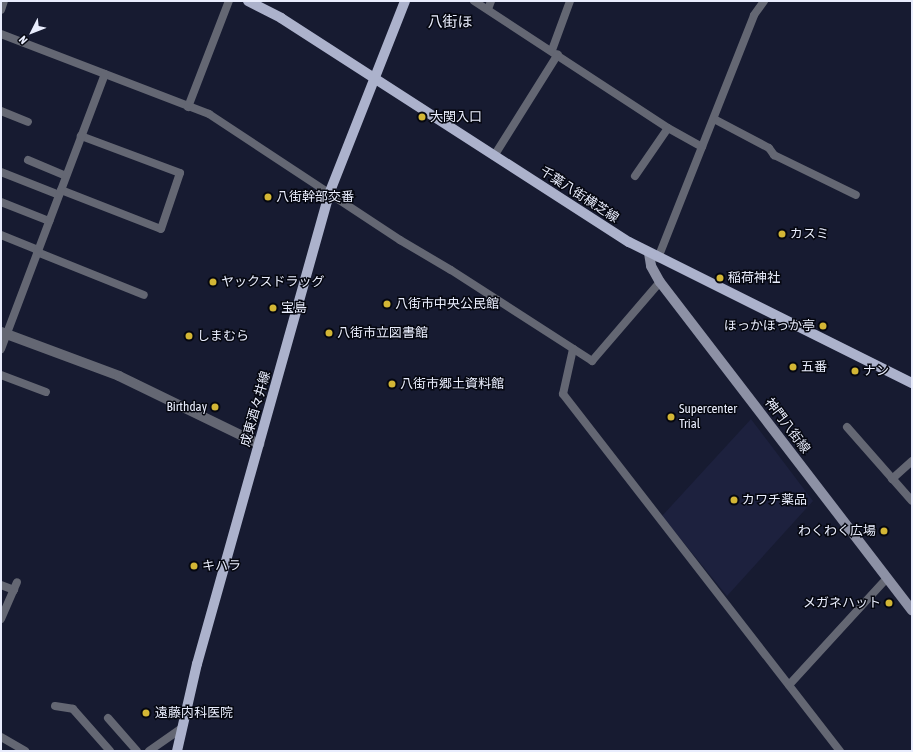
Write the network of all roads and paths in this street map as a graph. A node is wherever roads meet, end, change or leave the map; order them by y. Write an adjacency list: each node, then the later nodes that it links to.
1 (4, 1): 9 (street)
2 (229, 1): 15 (street)
3 (405, 1): 14 (main road, 成東酒々井線)
4 (474, 1): 10 (street)
5 (491, 1): 10 (street)
6 (570, 1): 12 (street)
7 (764, 1): 17 (street)
8 (254, 2): 14 (main road, 千葉八街横芝線)
9 (1, 10)
10 (488, 10): 12 (street)
11 (1, 34): 13 (street)
12 (555, 52): 19 (street); 22 (street)
13 (105, 74): 15 (street); 20 (street)
14 (376, 79): 22 (main road, 千葉八街横芝線); 28 (main road, 成東酒々井線)
15 (188, 106): 28 (street)
16 (1, 111): 18 (street)
17 (714, 119): 21 (street); 29 (street)
18 (28, 122)
19 (668, 128): 21 (street); 26 (street)
20 (81, 136): 25 (street); 27 (street)
21 (702, 147): 34 (street)
22 (494, 156): 34 (main road, 千葉八街横芝線)
23 (28, 160): 25 (street)
24 (1, 172): 27 (street)
25 (66, 176): 27 (street)
26 (634, 176)
27 (60, 192): 31 (street)
28 (329, 194): 39 (street); 44 (main road, 成東酒々井線)
29 (856, 195)
30 (1, 202): 31 (street)
31 (49, 221): 33 (street)
32 (1, 235): 33 (street)
33 (38, 251): 36 (street); 37 (street)
34 (654, 256): 35 (main road, 神門八街線); 41 (main road, 千葉八街横芝線)
35 (660, 282): 39 (street); 48 (main road, 神門八街線)
36 (144, 295)
37 (4, 333): 38 (street); 44 (street)
38 (1, 349)
39 (574, 349): 54 (street)
40 (1, 374): 42 (street)
41 (912, 383)
42 (46, 392)
43 (847, 427): 46 (street)
44 (259, 444): 57 (main road, 成東酒々井線)
45 (912, 461): 46 (street)
46 (892, 479): 47 (street)
47 (912, 501)
48 (887, 578): 52 (main road, 神門八街線); 54 (street)
49 (17, 582): 51 (street)
50 (1, 585): 51 (street)
51 (14, 590): 53 (street)
52 (912, 610)
53 (1, 619)
54 (789, 685): 64 (street)
55 (55, 706): 60 (street)
56 (108, 718): 61 (street)
57 (182, 728): 62 (street); 63 (main road, 成東酒々井線)
58 (1, 737): 59 (street)
59 (25, 751)
60 (110, 751)
61 (137, 751)
62 (149, 751)
63 (177, 751)
64 (840, 751)

